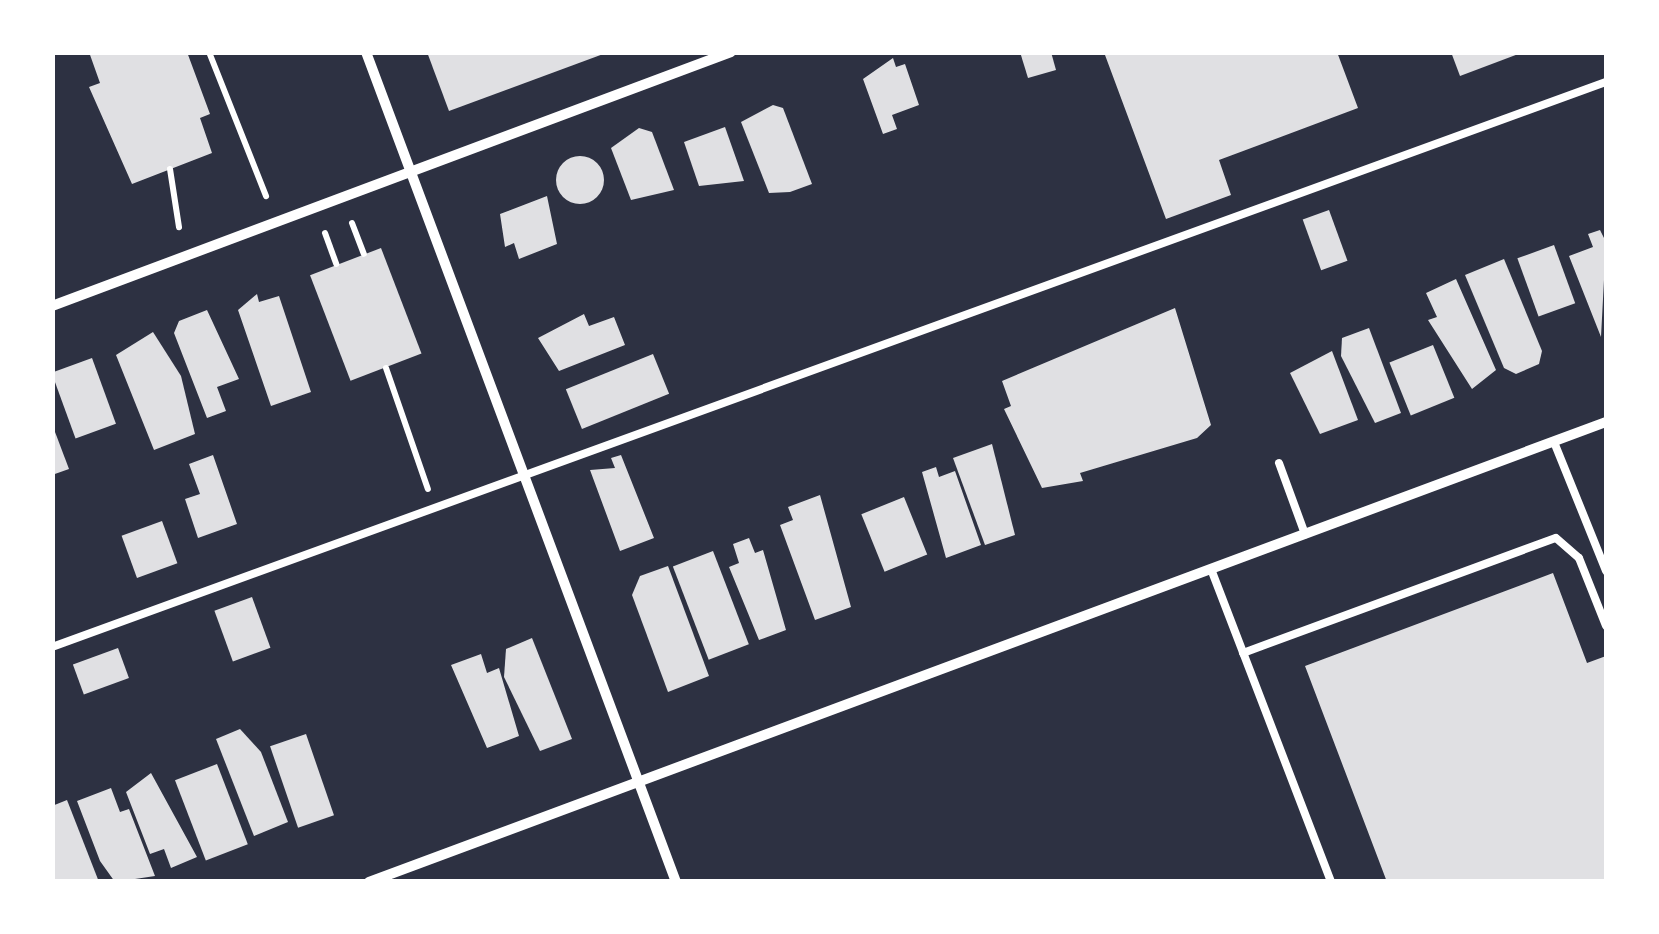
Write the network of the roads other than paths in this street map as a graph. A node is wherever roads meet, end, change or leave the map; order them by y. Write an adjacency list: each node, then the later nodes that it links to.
1 (366, 52): 4 (street)
2 (731, 52): 4 (street)
3 (1606, 82): 9 (lane)
4 (411, 172): 5 (street); 9 (street)
5 (52, 306)
6 (1606, 422): 7 (street)
7 (1554, 442): 10 (street); 12 (lane)
8 (1279, 463): 10 (lane)
9 (524, 475): 14 (lane); 16 (street)
10 (1305, 534): 11 (street)
11 (1212, 569): 15 (lane); 16 (street)
12 (1606, 570)
13 (1606, 626): 15 (lane)
14 (52, 647)
15 (1244, 653): 19 (lane)
16 (639, 781): 17 (street); 18 (street)
17 (369, 882)
18 (676, 882)
19 (1331, 882)

